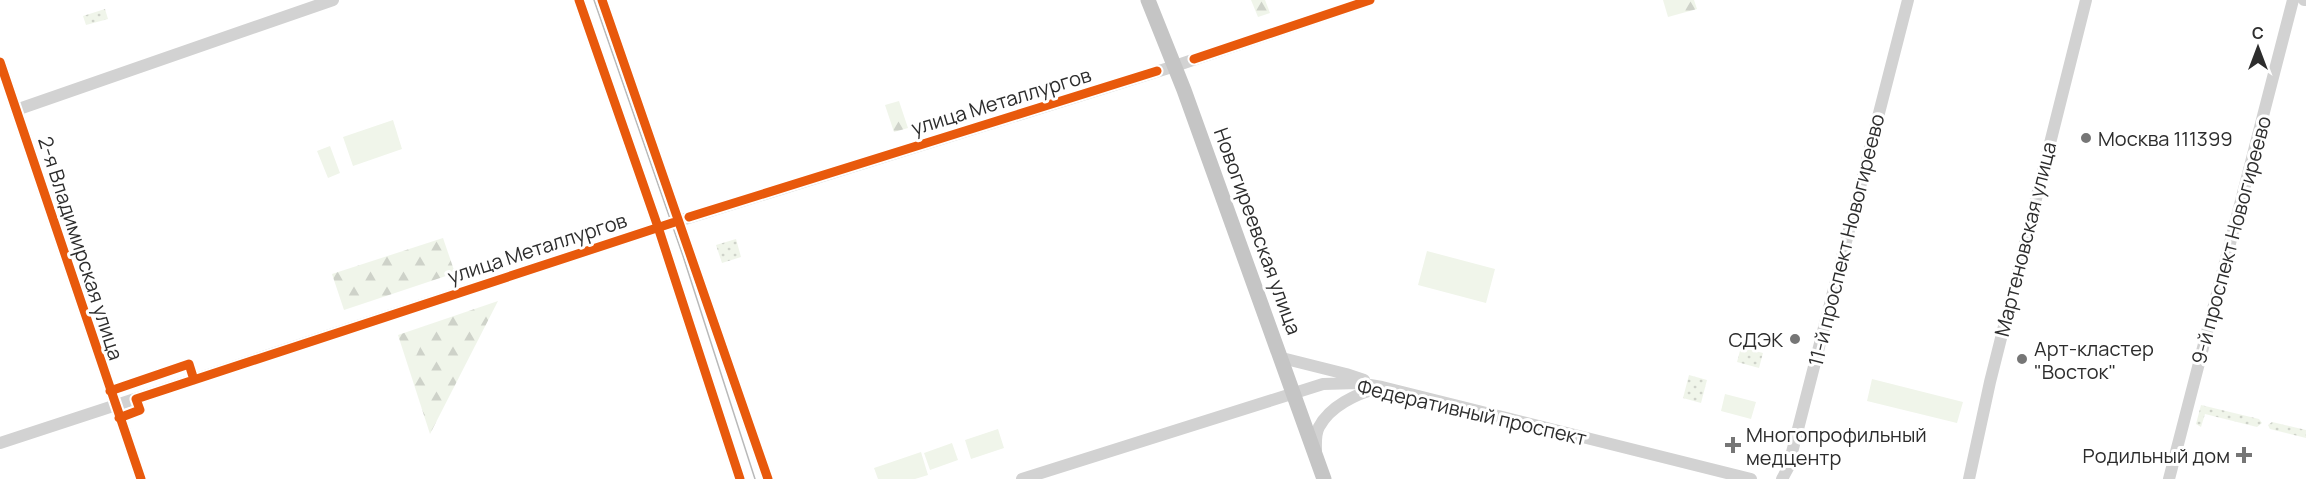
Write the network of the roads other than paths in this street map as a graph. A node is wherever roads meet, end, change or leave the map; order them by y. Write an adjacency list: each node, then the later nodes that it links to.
1 (333, 0): 11 (street)
2 (579, 0): 13 (street)
3 (602, 0): 12 (street)
4 (1148, 0): 10 (main road, Новогиреевская улица)
5 (1370, 0): 10 (street, улица Металлургов)
6 (1908, 0): 26 (street, 11-й проспект Новогиреево)
7 (2085, 0): 27 (street, Мартеновская улица)
8 (2293, 0): 28 (street, 9-й проспект Новогиреево)
9 (0, 62): 11 (street, 2-я Владимирская улица)
10 (1175, 66): 12 (street, улица Металлургов); 14 (main road, Новогиреевская улица)
11 (16, 110): 17 (street, 2-я Владимирская улица)
12 (678, 220): 13 (street, улица Металлургов); 22 (street)
13 (658, 227): 17 (street, улица Металлургов); 21 (street)
14 (1282, 358): 15 (street); 16 (main road, Новогиреевская улица)
15 (1382, 387): 16 (street, Федеративный проспект); 19 (street); 25 (street, Федеративный проспект)
16 (1295, 392): 19 (main road, Новогиреевская улица); 23 (street, Федеративный проспект)
17 (115, 406): 18 (street, улица Металлургов); 20 (street, 2-я Владимирская улица)
18 (0, 442)
19 (1317, 456): 24 (main road, Новогиреевская улица)
20 (141, 479)
21 (740, 479)
22 (768, 479)
23 (1022, 479)
24 (1324, 479)
25 (1751, 479)
26 (1782, 479)
27 (1969, 479)
28 (2169, 479)

